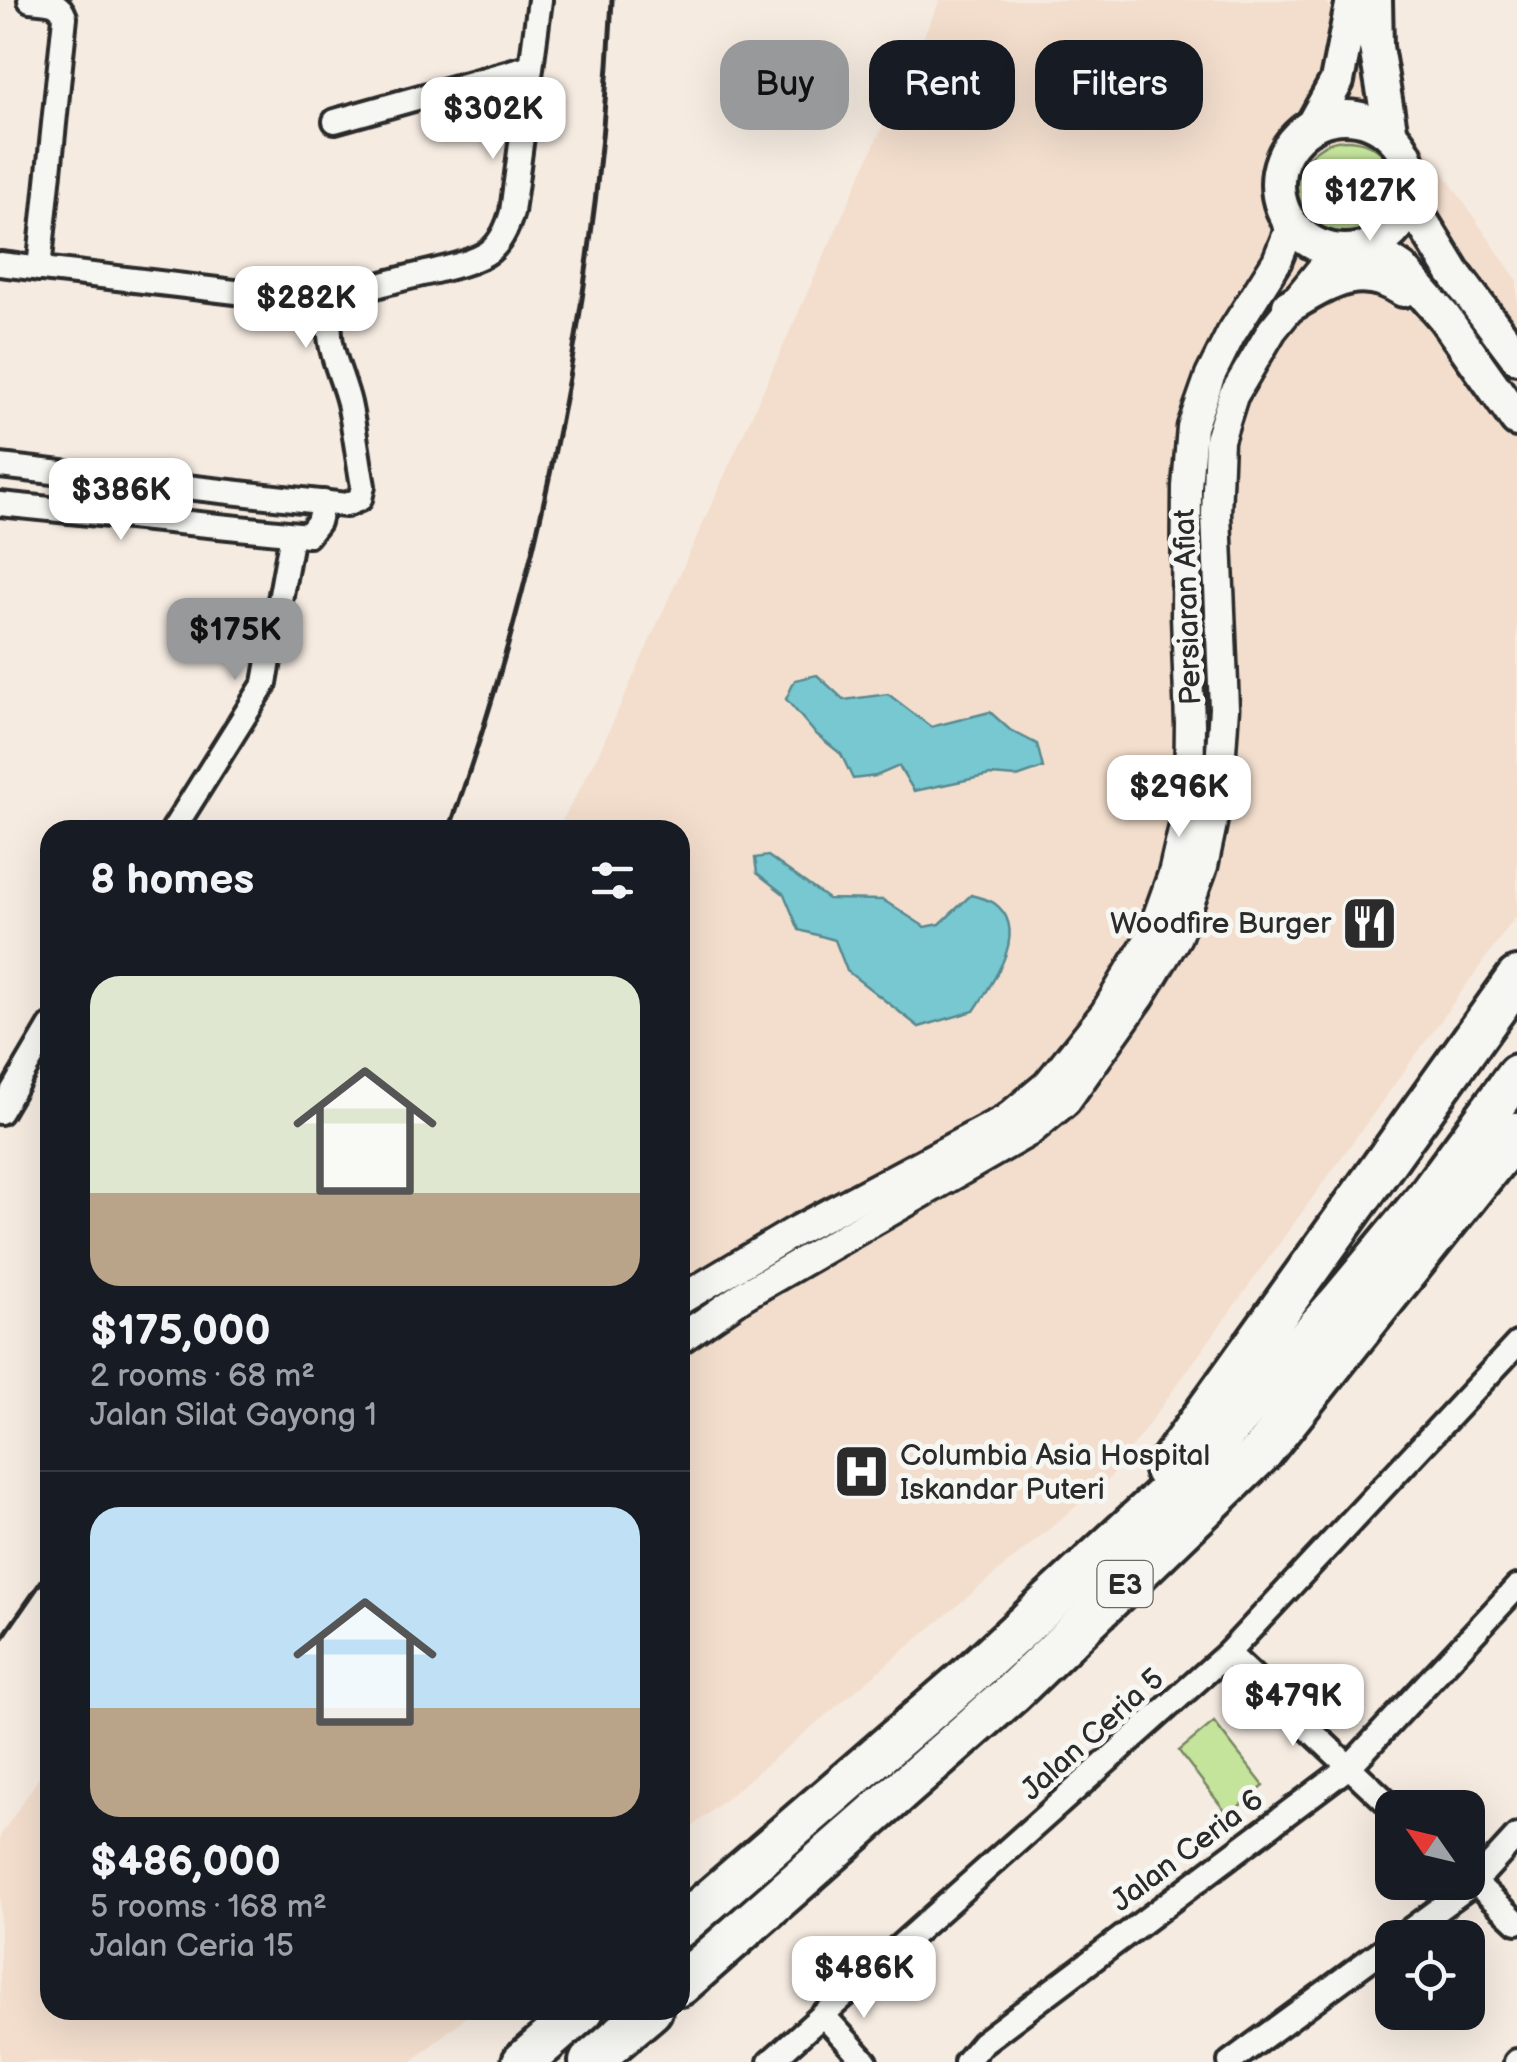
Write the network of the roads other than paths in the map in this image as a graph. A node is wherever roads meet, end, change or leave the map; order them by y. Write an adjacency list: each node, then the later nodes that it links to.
1 (30, 0): 13 (street)
2 (540, 0): 5 (street)
3 (1353, 0): 7 (main road)
4 (1374, 0): 8 (main road)
5 (531, 66): 6 (street); 21 (street)
6 (335, 121)
7 (1312, 126): 8 (main road); 10 (main road)
8 (1390, 135): 9 (main road)
9 (1410, 202): 11 (main road); 17 (main road)
10 (1284, 212): 11 (main road); 18 (street, Persiaran Afiat)
11 (1346, 251): 15 (street, Persiaran Afiat); 16 (main road)
12 (0, 264): 13 (street)
13 (39, 269): 14 (street)
14 (294, 299)
15 (1289, 306): 16 (main road); 18 (street, Persiaran Afiat)
16 (1444, 317): 19 (main road)
17 (1517, 356)
18 (1212, 414): 28 (street, Persiaran Afiat)
19 (1517, 420)
20 (0, 466): 21 (street)
21 (323, 502): 23 (street)
22 (0, 504): 23 (street)
23 (292, 534): 24 (street)
24 (178, 820)
25 (1517, 978): 38 (highway)
26 (40, 1044): 29 (street)
27 (1517, 1076): 38 (highway, E3)
28 (1056, 1093): 31 (street, Persiaran Afiat); 33 (street, Persiaran Afiat)
29 (0, 1112)
30 (1517, 1133): 51 (highway, E3)
31 (826, 1216): 32 (street, Persiaran Afiat); 33 (street)
32 (794, 1232): 34 (street); 35 (street, Persiaran Afiat)
33 (838, 1243): 34 (street, Persiaran Afiat)
34 (806, 1258): 36 (street, Persiaran Afiat)
35 (690, 1294)
36 (690, 1333)
37 (1517, 1344): 40 (street, Jalan Ceria 5)
38 (1122, 1536): 47 (highway, E3)
39 (1517, 1587): 41 (street, Jalan Ceria 6)
40 (1228, 1652): 41 (street); 52 (street, Jalan Ceria 5)
41 (1350, 1766): 42 (street); 59 (street, Jalan Ceria 6)
42 (1375, 1790)
43 (1517, 1836): 44 (street)
44 (1485, 1866)
45 (1485, 1892): 49 (street)
46 (1446, 1900): 48 (street)
47 (690, 1917)
48 (1422, 1920)
49 (1517, 1922)
50 (1375, 1955): 60 (street)
51 (690, 1976)
52 (823, 2015): 57 (street, Jalan Ceria 5); 58 (street)
53 (571, 2020): 55 (highway)
54 (639, 2020): 56 (highway)
55 (523, 2062)
56 (590, 2062)
57 (770, 2062)
58 (866, 2062)
59 (966, 2062)
60 (1230, 2062)

